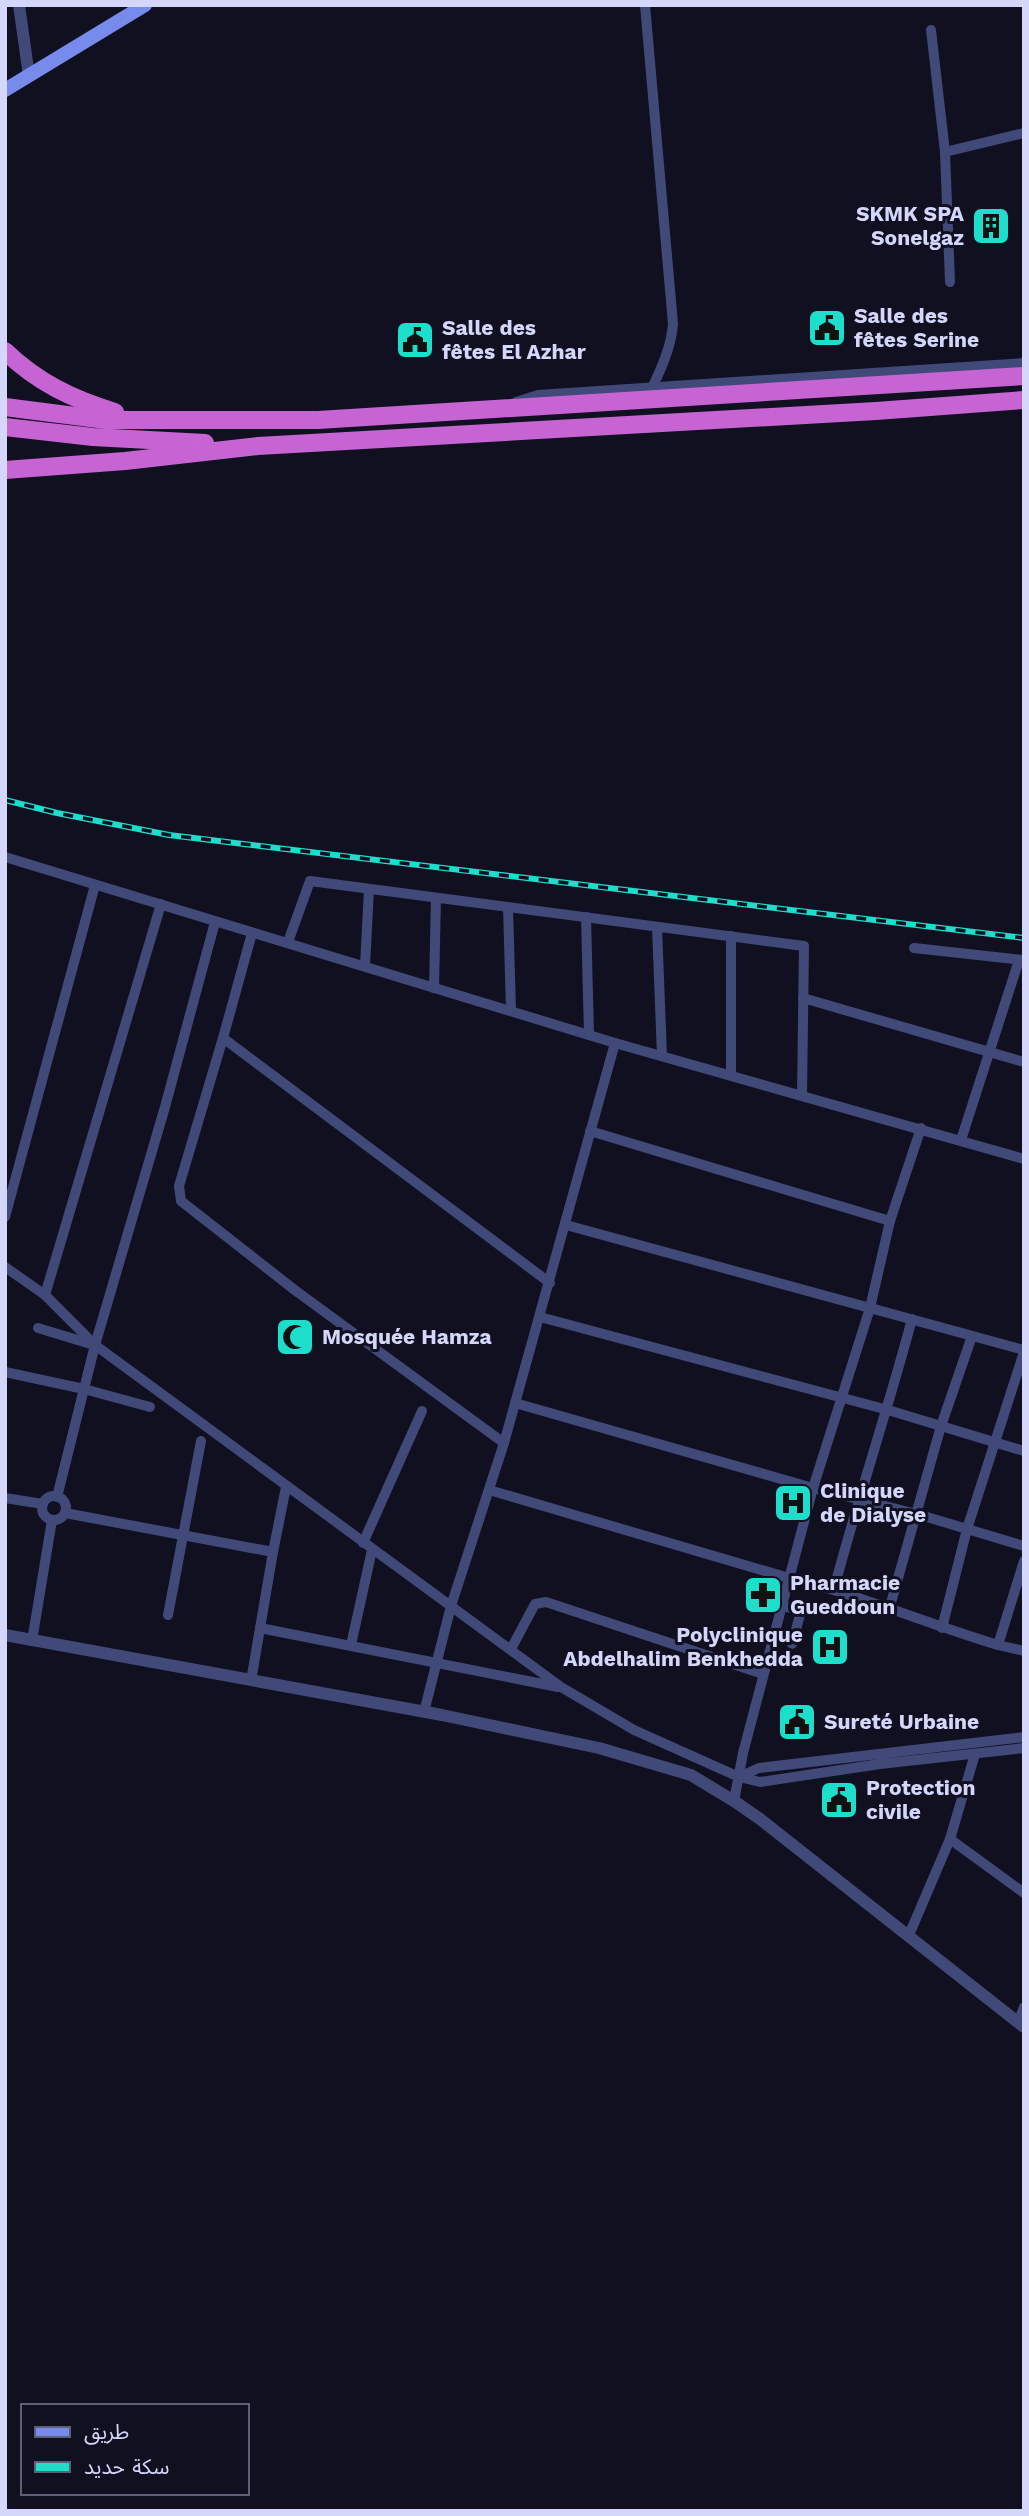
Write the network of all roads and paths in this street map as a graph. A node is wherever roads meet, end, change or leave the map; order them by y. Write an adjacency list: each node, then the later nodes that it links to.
1 (19, 5): 5 (street)
2 (145, 5): 5 (main road)
3 (645, 5): 13 (street)
4 (931, 30): 8 (street)
5 (29, 76): 6 (main road)
6 (5, 90)
7 (1024, 133): 8 (street)
8 (945, 152): 9 (street)
9 (950, 282)
10 (5, 351): 17 (highway)
11 (1024, 363): 13 (street)
12 (1024, 376): 16 (highway)
13 (652, 388): 16 (street)
14 (1024, 400): 19 (highway)
15 (5, 407): 17 (highway)
16 (496, 409): 17 (highway)
17 (170, 420)
18 (5, 427): 19 (highway)
19 (257, 446): 20 (highway)
20 (5, 470)
21 (5, 858): 22 (street)
22 (95, 885): 25 (street); 51 (street)
23 (369, 889): 24 (street); 32 (street); 35 (street)
24 (436, 898): 26 (street); 36 (street)
25 (162, 904): 28 (street); 56 (street)
26 (508, 907): 27 (street); 38 (street)
27 (586, 917): 29 (street); 39 (street)
28 (215, 922): 30 (street); 62 (street)
29 (657, 926): 31 (street); 43 (street)
30 (252, 933): 32 (street); 40 (street)
31 (731, 936): 37 (street); 45 (street)
32 (288, 942): 35 (street)
33 (914, 948): 34 (street)
34 (1022, 960): 42 (street)
35 (365, 966): 36 (street)
36 (434, 988): 38 (street)
37 (803, 998): 42 (street); 46 (street)
38 (511, 1011): 39 (street)
39 (589, 1035): 41 (street)
40 (223, 1038): 55 (street); 74 (street)
41 (615, 1043): 43 (street); 48 (street)
42 (991, 1052): 44 (street); 49 (street)
43 (662, 1056): 45 (street)
44 (1024, 1062)
45 (730, 1075): 46 (street)
46 (802, 1095): 47 (street)
47 (921, 1128): 49 (street); 52 (street)
48 (590, 1131): 52 (street); 53 (street)
49 (961, 1140): 50 (street)
50 (1024, 1159)
51 (5, 1217)
52 (890, 1221): 57 (street)
53 (566, 1225): 55 (street); 57 (street)
54 (5, 1267): 56 (street)
55 (550, 1283): 58 (street)
56 (46, 1295): 62 (street)
57 (870, 1308): 59 (street); 66 (street)
58 (540, 1317): 66 (street); 67 (street)
59 (912, 1319): 61 (street); 69 (street)
60 (38, 1328): 62 (street)
61 (972, 1336): 63 (street); 71 (street)
62 (95, 1345): 65 (street); 76 (street)
63 (1024, 1351): 73 (street)
64 (5, 1372): 65 (street)
65 (84, 1389): 68 (street); 79 (street)
66 (843, 1398): 69 (street); 77 (street)
67 (515, 1403): 74 (street); 77 (street)
68 (150, 1407)
69 (888, 1410): 71 (street); 81 (street)
70 (422, 1411): 88 (street)
71 (941, 1426): 73 (street); 84 (street)
72 (201, 1441): 87 (street)
73 (996, 1442): 75 (street); 86 (street)
74 (504, 1443): 78 (street)
75 (1024, 1451)
76 (286, 1487): 88 (street); 91 (street)
77 (813, 1488): 81 (street); 93 (street)
78 (489, 1490): 93 (street); 95 (street)
79 (57, 1497): 82 (street); 83 (street)
80 (5, 1498): 82 (street)
81 (858, 1499): 84 (street); 94 (street)
82 (43, 1504): 85 (street)
83 (65, 1513): 85 (street); 87 (street)
84 (917, 1514): 86 (street); 97 (street)
85 (52, 1520): 102 (street)
86 (967, 1529): 89 (street); 100 (street)
87 (184, 1535): 91 (street); 98 (street)
88 (363, 1543): 90 (street)
89 (1024, 1546)
90 (372, 1550): 95 (street); 104 (street)
91 (273, 1552): 99 (street)
92 (1024, 1561): 105 (street)
93 (789, 1578): 94 (street); 96 (street)
94 (834, 1589): 97 (street)
95 (451, 1606): 106 (street); 108 (street)
96 (783, 1606): 103 (street); 109 (street)
97 (889, 1610): 100 (street)
98 (168, 1615)
99 (260, 1628): 104 (street); 110 (street)
100 (942, 1628): 105 (street)
101 (5, 1635): 102 (street)
102 (32, 1641): 110 (street)
103 (792, 1644)
104 (351, 1645): 108 (street)
105 (998, 1645): 107 (street)
106 (511, 1649): 109 (street); 111 (street)
107 (1024, 1651)
108 (438, 1661): 111 (street); 112 (street)
109 (763, 1674): 116 (street)
110 (251, 1681): 112 (street)
111 (561, 1687): 116 (street)
112 (424, 1712): 117 (street)
113 (1024, 1737): 116 (street)
114 (1024, 1748): 115 (street)
115 (975, 1754): 116 (street); 118 (street)
116 (739, 1777): 117 (street)
117 (734, 1801): 120 (street)
118 (950, 1839): 119 (street); 120 (street)
119 (1024, 1893)
120 (909, 1936): 122 (street)
121 (1024, 2007): 122 (street)
122 (1021, 2025)

